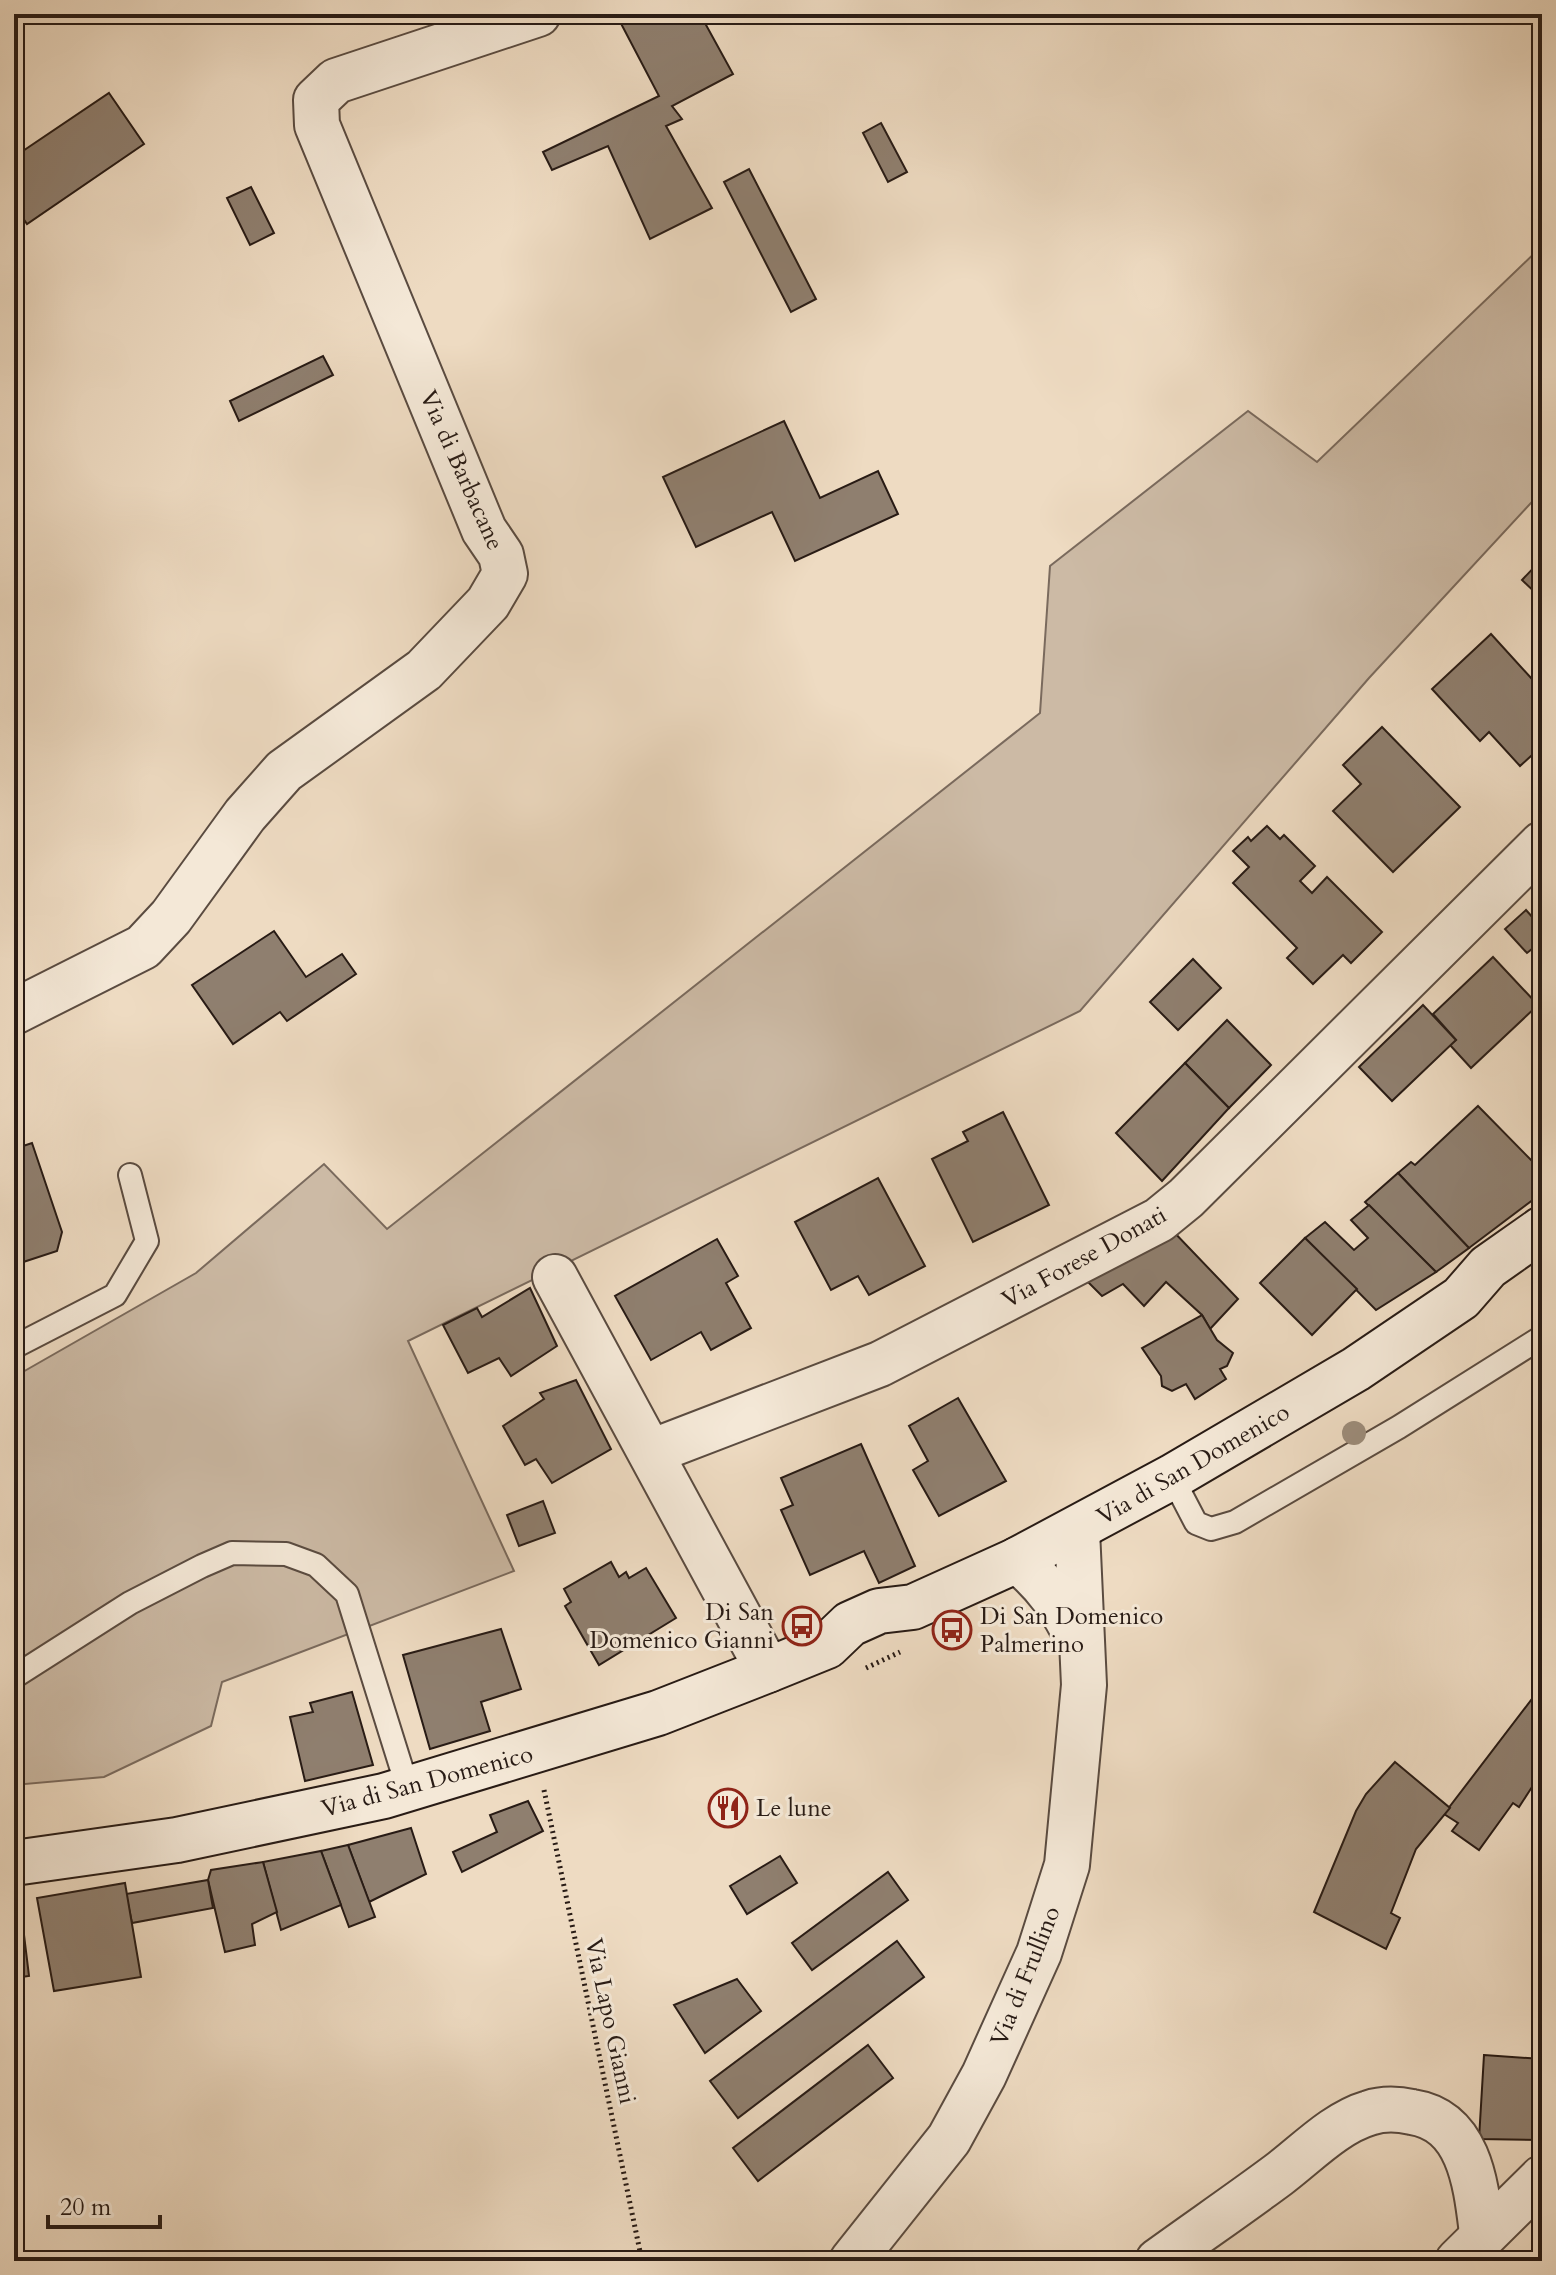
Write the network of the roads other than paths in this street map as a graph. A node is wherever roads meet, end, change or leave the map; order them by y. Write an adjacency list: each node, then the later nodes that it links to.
1 (538, 14): 3 (street, Via di Barbacane)
2 (1542, 844): 11 (street, Via Forese Donati)
3 (14, 1012)
4 (130, 1175): 10 (lane)
5 (1542, 1229): 8 (street, Via di San Domenico)
6 (1542, 1254): 8 (street, Via di San Domenico)
7 (555, 1277): 11 (street)
8 (1461, 1298): 12 (street, Via di San Domenico)
9 (1542, 1337): 12 (lane)
10 (14, 1347)
11 (651, 1452): 16 (street)
12 (1172, 1477): 13 (street, Via di San Domenico)
13 (1077, 1530): 14 (street, Via di San Domenico); 15 (street, Via di Frullino)
14 (1017, 1560): 15 (street, Via di Frullino); 16 (street, Via di San Domenico)
15 (1082, 1648): 22 (street, Via di Frullino)
16 (768, 1670): 18 (street, Via di San Domenico)
17 (14, 1677): 18 (lane)
18 (408, 1789): 19 (street, Via di San Domenico)
19 (14, 1863)
20 (1542, 2178): 21 (street)
21 (1470, 2247): 23 (street)
22 (852, 2261)
23 (1158, 2261)

